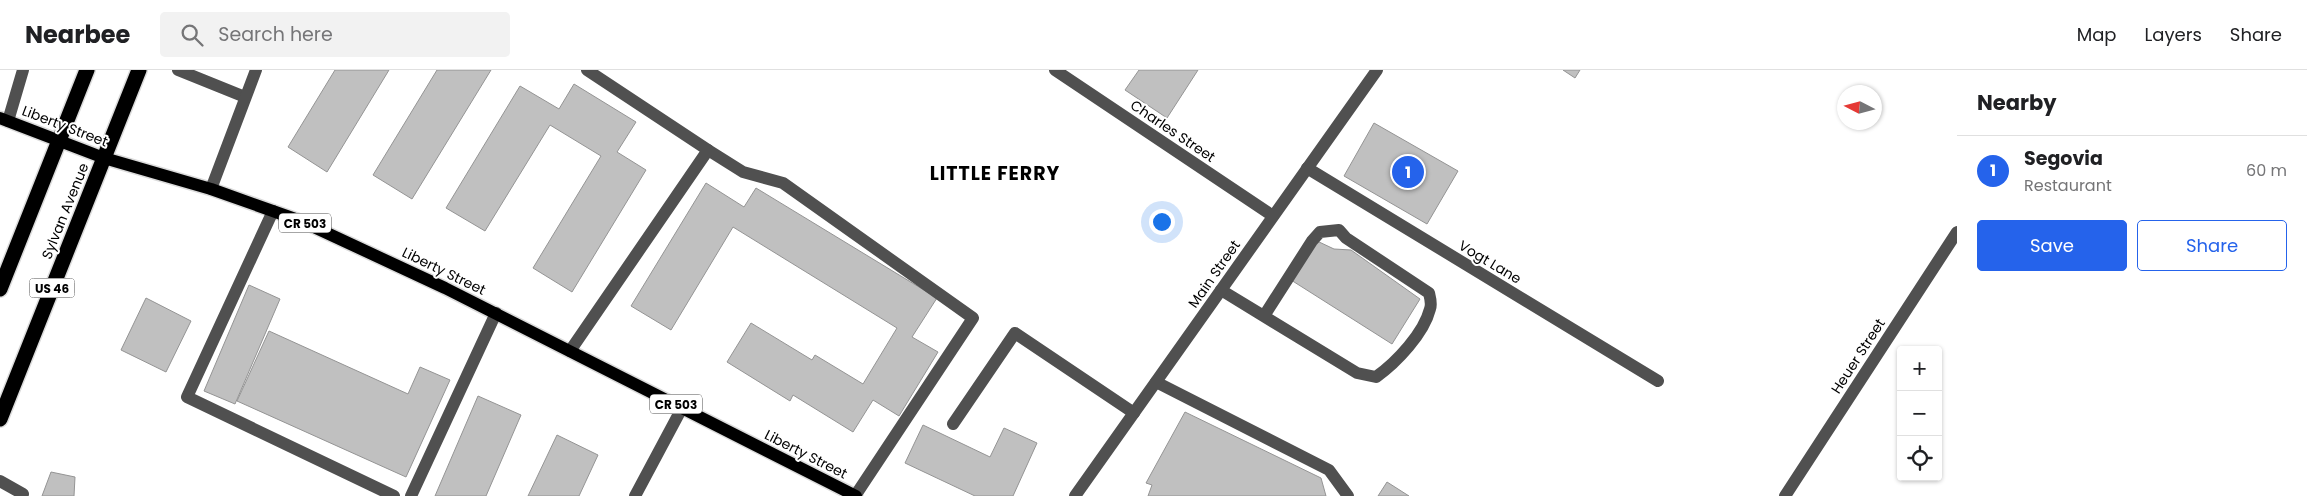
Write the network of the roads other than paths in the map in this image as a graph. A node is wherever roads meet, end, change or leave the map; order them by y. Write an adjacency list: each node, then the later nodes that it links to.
1 (23, 70): 10 (street)
2 (87, 70): 11 (highway)
3 (139, 70): 13 (highway, Sylvan Avenue / US 46)
4 (178, 70): 9 (street)
5 (256, 70): 9 (street)
6 (587, 70): 12 (street)
7 (1055, 70): 17 (street, Charles Street)
8 (1377, 70): 14 (street, Main Street)
9 (245, 98): 15 (street)
10 (4, 119): 11 (main road, Liberty Street / CR 503)
11 (59, 141): 13 (main road, Liberty Street / CR 503); 19 (highway)
12 (708, 150): 23 (street); 35 (street)
13 (104, 158): 15 (main road, Liberty Street / CR 503); 28 (highway, Sylvan Avenue / US 46)
14 (1307, 168): 17 (street, Main Street); 24 (street, Vogt Lane)
15 (210, 189): 16 (main road, Liberty Street / CR 503)
16 (273, 211): 21 (main road, Liberty Street / CR 503); 32 (street)
17 (1273, 216): 20 (street, Main Street)
18 (1957, 232): 38 (street, Heuer Street)
19 (0, 288)
20 (1221, 290): 22 (street); 25 (street, Main Street)
21 (496, 313): 23 (main road, Liberty Street / CR 503); 33 (street)
22 (1264, 316): 22 (street)
23 (570, 351): 26 (main road, Liberty Street / CR 503)
24 (1658, 381)
25 (1156, 382): 27 (street, Main Street); 37 (street)
26 (682, 408): 34 (street); 35 (main road, Liberty Street / CR 503)
27 (1134, 413): 29 (street); 36 (street, Main Street)
28 (0, 419)
29 (953, 424)
30 (0, 480): 31 (street)
31 (22, 496)
32 (394, 496)
33 (411, 496)
34 (635, 496)
35 (855, 496)
36 (1075, 496)
37 (1348, 496)
38 (1785, 496)

